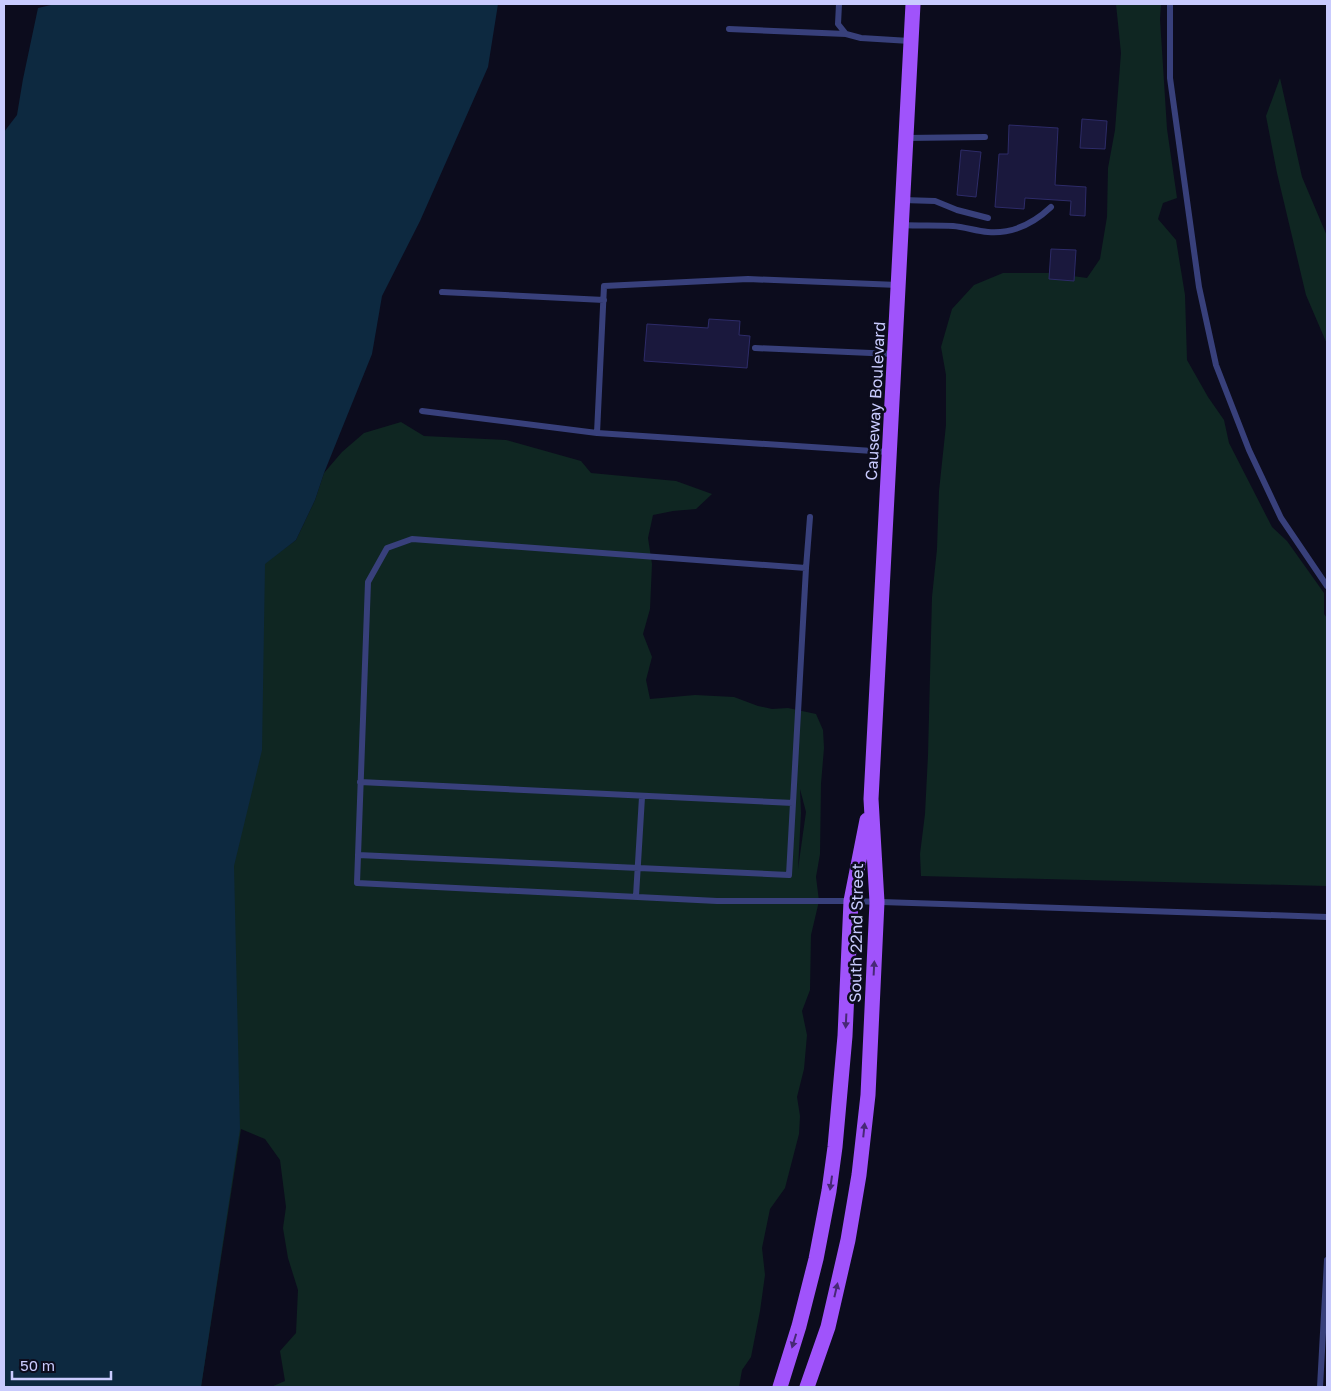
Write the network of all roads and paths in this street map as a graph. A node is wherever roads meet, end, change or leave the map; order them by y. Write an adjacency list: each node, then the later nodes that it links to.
1 (839, 4): 5 (lane)
2 (914, 4): 6 (main road, Causeway Boulevard)
3 (1170, 4): 23 (lane)
4 (729, 29): 5 (lane)
5 (846, 34): 6 (lane)
6 (911, 42): 8 (main road, Causeway Boulevard)
7 (985, 137): 8 (lane)
8 (906, 138): 9 (main road, Causeway Boulevard)
9 (903, 200): 11 (lane); 12 (main road, Causeway Boulevard)
10 (1051, 207): 12 (lane)
11 (988, 218)
12 (902, 225): 13 (main road, Causeway Boulevard)
13 (899, 285): 15 (lane); 17 (main road, Causeway Boulevard)
14 (442, 292): 15 (lane)
15 (604, 300): 19 (lane)
16 (755, 348): 17 (lane)
17 (895, 354): 20 (main road, Causeway Boulevard)
18 (422, 411): 19 (lane)
19 (597, 433): 20 (lane)
20 (890, 452): 26 (main road, Causeway Boulevard)
21 (810, 517): 22 (lane)
22 (806, 568): 24 (lane); 27 (lane)
23 (1327, 586)
24 (360, 782): 25 (lane); 28 (lane)
25 (642, 797): 27 (lane); 29 (lane)
26 (871, 799): 31 (main road, South 22nd Street); 32 (main road, South 22nd Street)
27 (793, 804): 29 (lane)
28 (358, 855): 29 (lane); 30 (lane)
29 (637, 868): 30 (lane)
30 (636, 896): 31 (lane)
31 (851, 901): 32 (lane); 35 (main road, South 22nd Street, one-way to 35)
32 (877, 902): 33 (lane); 36 (main road, South 22nd Street, one-way to 32)
33 (1327, 917)
34 (1327, 1260): 37 (lane)
35 (780, 1387)
36 (807, 1387)
37 (1320, 1387)

